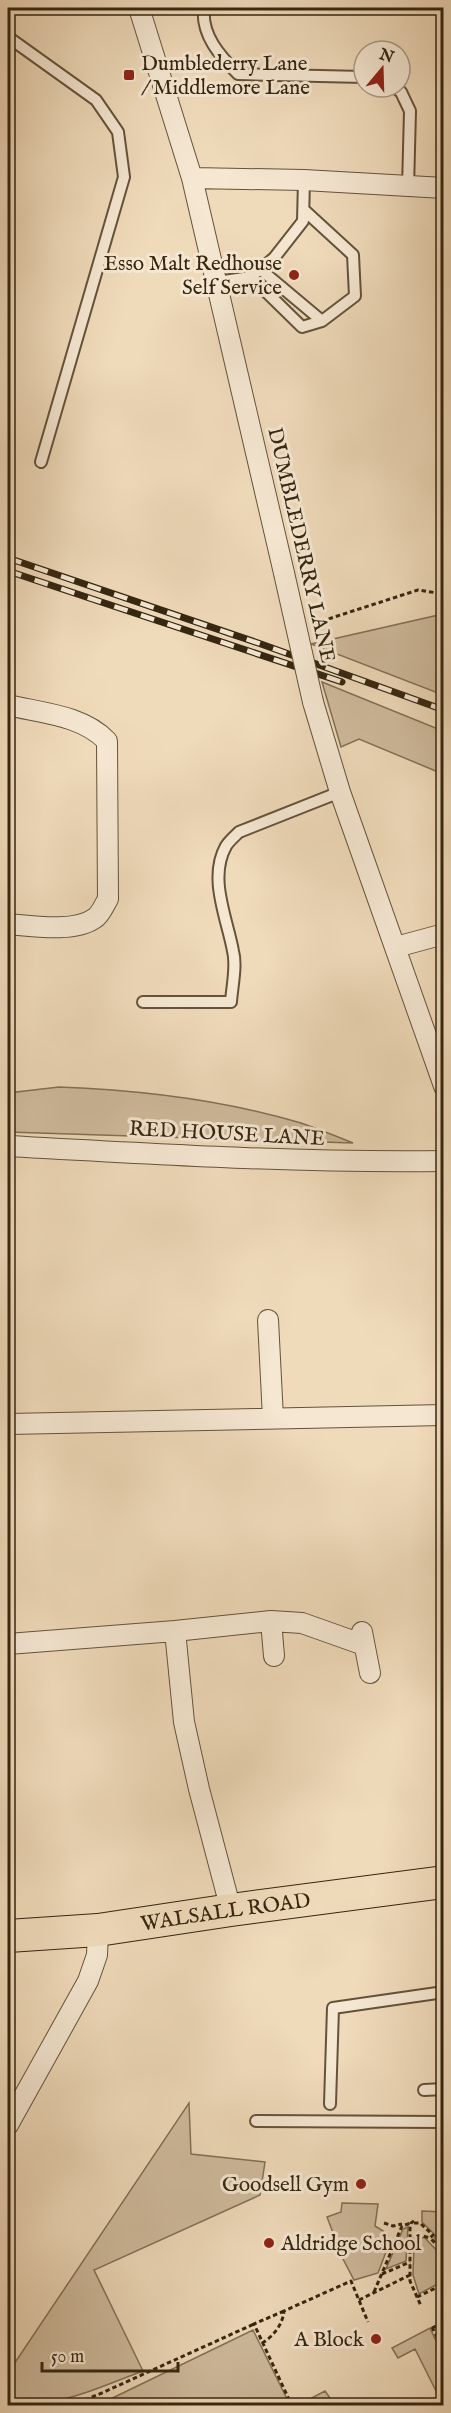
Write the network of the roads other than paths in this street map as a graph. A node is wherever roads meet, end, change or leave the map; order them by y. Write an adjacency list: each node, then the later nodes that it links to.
1 (139, 8): 6 (street, DUMBLEDERRY LANE)
2 (204, 8): 4 (lane)
3 (8, 37): 14 (lane)
4 (352, 77)
5 (404, 99): 8 (lane)
6 (192, 178): 7 (street); 12 (street, DUMBLEDERRY LANE)
7 (304, 180): 8 (street); 10 (lane)
8 (408, 188): 9 (street)
9 (444, 188)
10 (304, 210): 11 (lane); 13 (lane)
11 (256, 273): 12 (lane); 13 (lane); 13 (lane)
12 (217, 282): 16 (street, DUMBLEDERRY LANE, bridge)
13 (322, 321)
14 (41, 462)
15 (8, 705): 17 (street)
16 (340, 792): 19 (street, DUMBLEDERRY LANE); 20 (lane)
17 (8, 924)
18 (444, 934): 19 (street)
19 (396, 947): 21 (street, DUMBLEDERRY LANE)
20 (142, 1002)
21 (444, 1086)
22 (8, 1146): 23 (street, RED HOUSE LANE)
23 (444, 1161)
24 (268, 1320): 26 (street)
25 (444, 1415): 26 (street)
26 (273, 1418): 27 (street)
27 (8, 1424)
28 (271, 1621): 29 (street); 31 (street); 32 (street)
29 (175, 1631): 30 (street); 34 (street)
30 (8, 1644)
31 (274, 1656)
32 (370, 1673)
33 (444, 1882): 34 (main road, WALSALL ROAD)
34 (231, 1910): 35 (main road, WALSALL ROAD)
35 (98, 1930): 36 (main road, WALSALL ROAD); 43 (street)
36 (8, 1936)
37 (444, 1992): 40 (lane)
38 (424, 2090): 39 (lane)
39 (444, 2090)
40 (330, 2104)
41 (256, 2121): 42 (lane)
42 (444, 2122)
43 (8, 2125)

